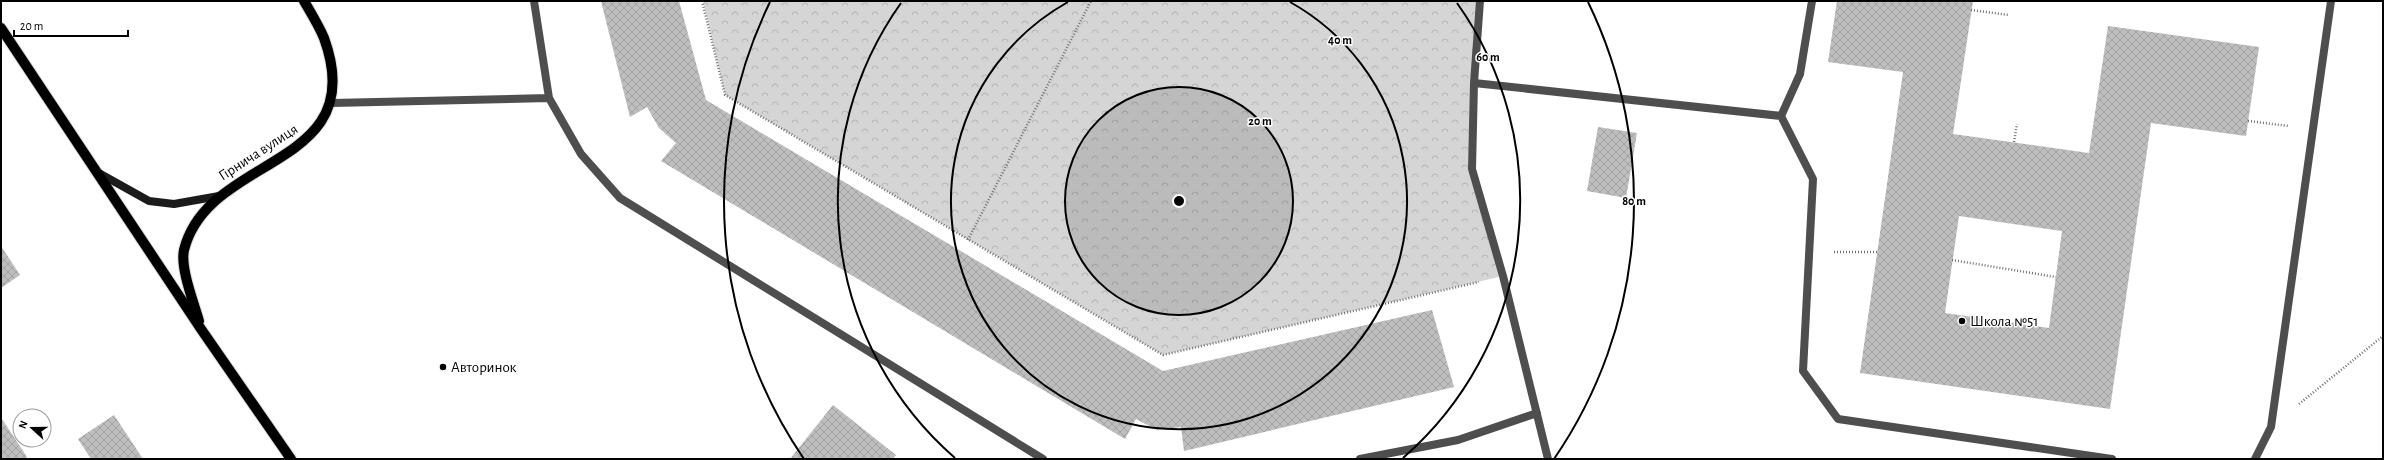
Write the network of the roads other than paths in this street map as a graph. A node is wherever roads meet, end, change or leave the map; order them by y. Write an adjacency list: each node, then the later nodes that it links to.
1 (304, 1): 9 (main road)
2 (534, 1): 8 (lane)
3 (1480, 1): 7 (lane)
4 (1812, 1): 10 (lane)
5 (2331, 1): 20 (lane)
6 (1, 28): 11 (main road, Гірнича вулиця)
7 (1474, 83): 10 (lane); 14 (lane)
8 (549, 98): 9 (lane); 16 (lane)
9 (332, 102): 12 (main road, Гірнича вулиця)
10 (1781, 116): 19 (lane)
11 (96, 171): 12 (main road, Гірнича вулиця); 13 (main road, Гірнича вулиця)
12 (219, 196): 13 (main road, Гірнича вулиця)
13 (201, 329): 15 (main road, Гірнича вулиця)
14 (1537, 413): 17 (lane); 18 (lane)
15 (291, 459)
16 (1043, 459)
17 (1360, 459)
18 (1548, 459)
19 (2112, 459)
20 (2255, 459)

